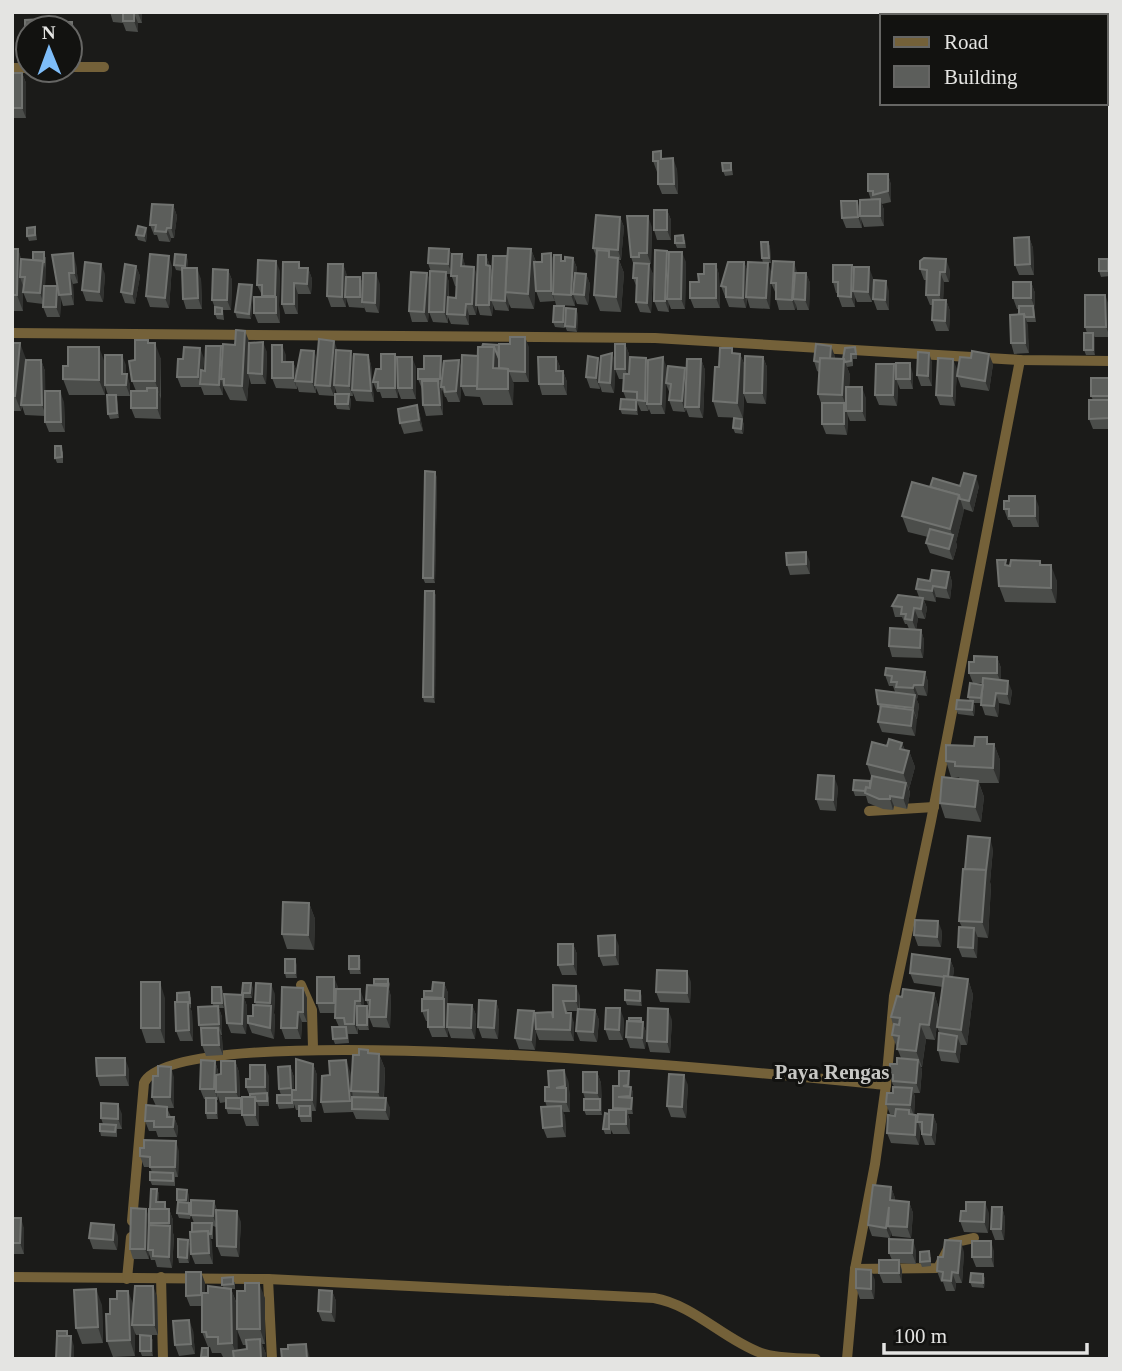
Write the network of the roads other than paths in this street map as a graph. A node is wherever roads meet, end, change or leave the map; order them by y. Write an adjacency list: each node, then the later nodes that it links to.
1 (84, 67): 2 (street)
2 (104, 67)
3 (12, 333): 4 (street)
4 (1020, 360): 5 (street); 6 (street)
5 (1110, 361)
6 (934, 807): 7 (street); 9 (street)
7 (869, 811)
8 (301, 985): 11 (street)
9 (894, 996): 10 (street); 12 (street)
10 (906, 998)
11 (313, 1048): 12 (street); 17 (street)
12 (886, 1085): 14 (street)
13 (974, 1238): 14 (street)
14 (855, 1269): 22 (street)
15 (12, 1277): 17 (street)
16 (161, 1277): 17 (street); 18 (street); 19 (street)
17 (127, 1279)
18 (268, 1279): 20 (street); 21 (street)
19 (163, 1359)
20 (272, 1359)
21 (816, 1359)
22 (847, 1359)

